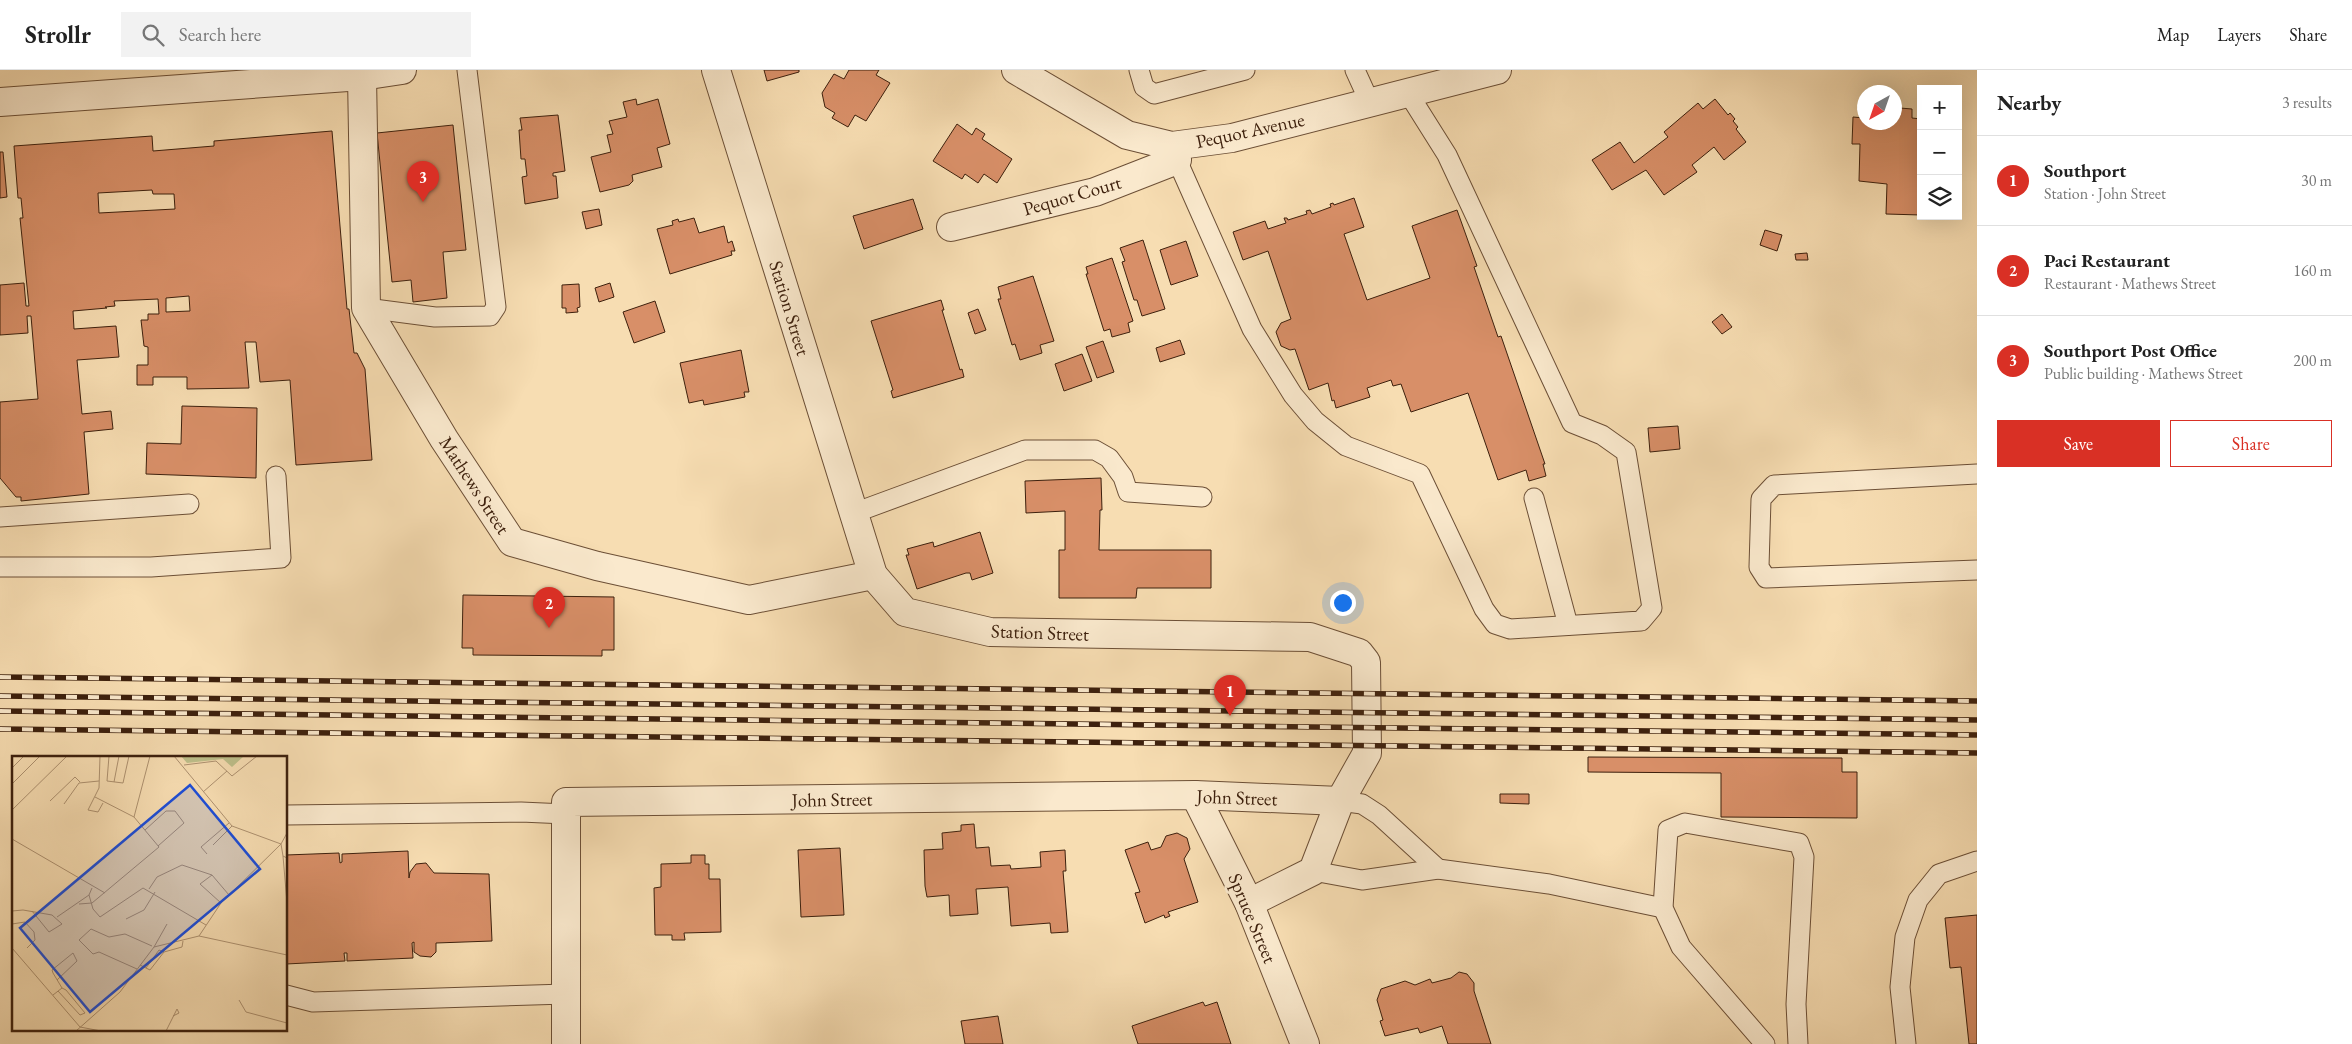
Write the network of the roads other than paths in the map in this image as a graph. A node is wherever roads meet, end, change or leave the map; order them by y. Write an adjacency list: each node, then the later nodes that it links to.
1 (402, 70): 9 (street)
2 (467, 70): 15 (lane)
3 (716, 70): 21 (street, Station Street)
4 (1016, 70): 13 (street, Pequot Avenue)
5 (1139, 70): 6 (lane)
6 (1245, 70)
7 (1355, 70): 12 (lane)
8 (1496, 70): 10 (street, Pequot Avenue)
9 (362, 76): 11 (street); 15 (street, Mathews Street)
10 (1408, 93): 12 (street, Pequot Avenue); 26 (lane)
11 (0, 102)
12 (1370, 103): 13 (street, Pequot Avenue)
13 (1174, 153): 14 (street, Pequot Court); 26 (lane)
14 (951, 227)
15 (366, 308): 25 (street, Mathews Street)
16 (1977, 474): 24 (lane)
17 (276, 476): 23 (lane)
18 (1202, 497): 21 (lane)
19 (1534, 498): 26 (lane)
20 (189, 504): 22 (lane)
21 (854, 514): 25 (street, Station Street)
22 (0, 517)
23 (0, 567)
24 (1977, 570)
25 (873, 575): 28 (street, Station Street)
26 (1568, 625)
27 (1195, 795): 28 (street, John Street); 29 (street, John Street); 34 (street, Spruce Street)
28 (1340, 801): 32 (lane); 33 (street, Station Street)
29 (566, 814): 30 (lane); 36 (street)
30 (288, 815)
31 (1977, 861): 42 (lane)
32 (1438, 869): 33 (lane); 35 (lane)
33 (1313, 871): 34 (street)
34 (1249, 902): 39 (street, Spruce Street)
35 (1663, 908): 40 (lane); 41 (lane)
36 (566, 994): 37 (lane); 38 (street)
37 (288, 996)
38 (566, 1044)
39 (1305, 1044)
40 (1765, 1044)
41 (1798, 1044)
42 (1906, 1044)

